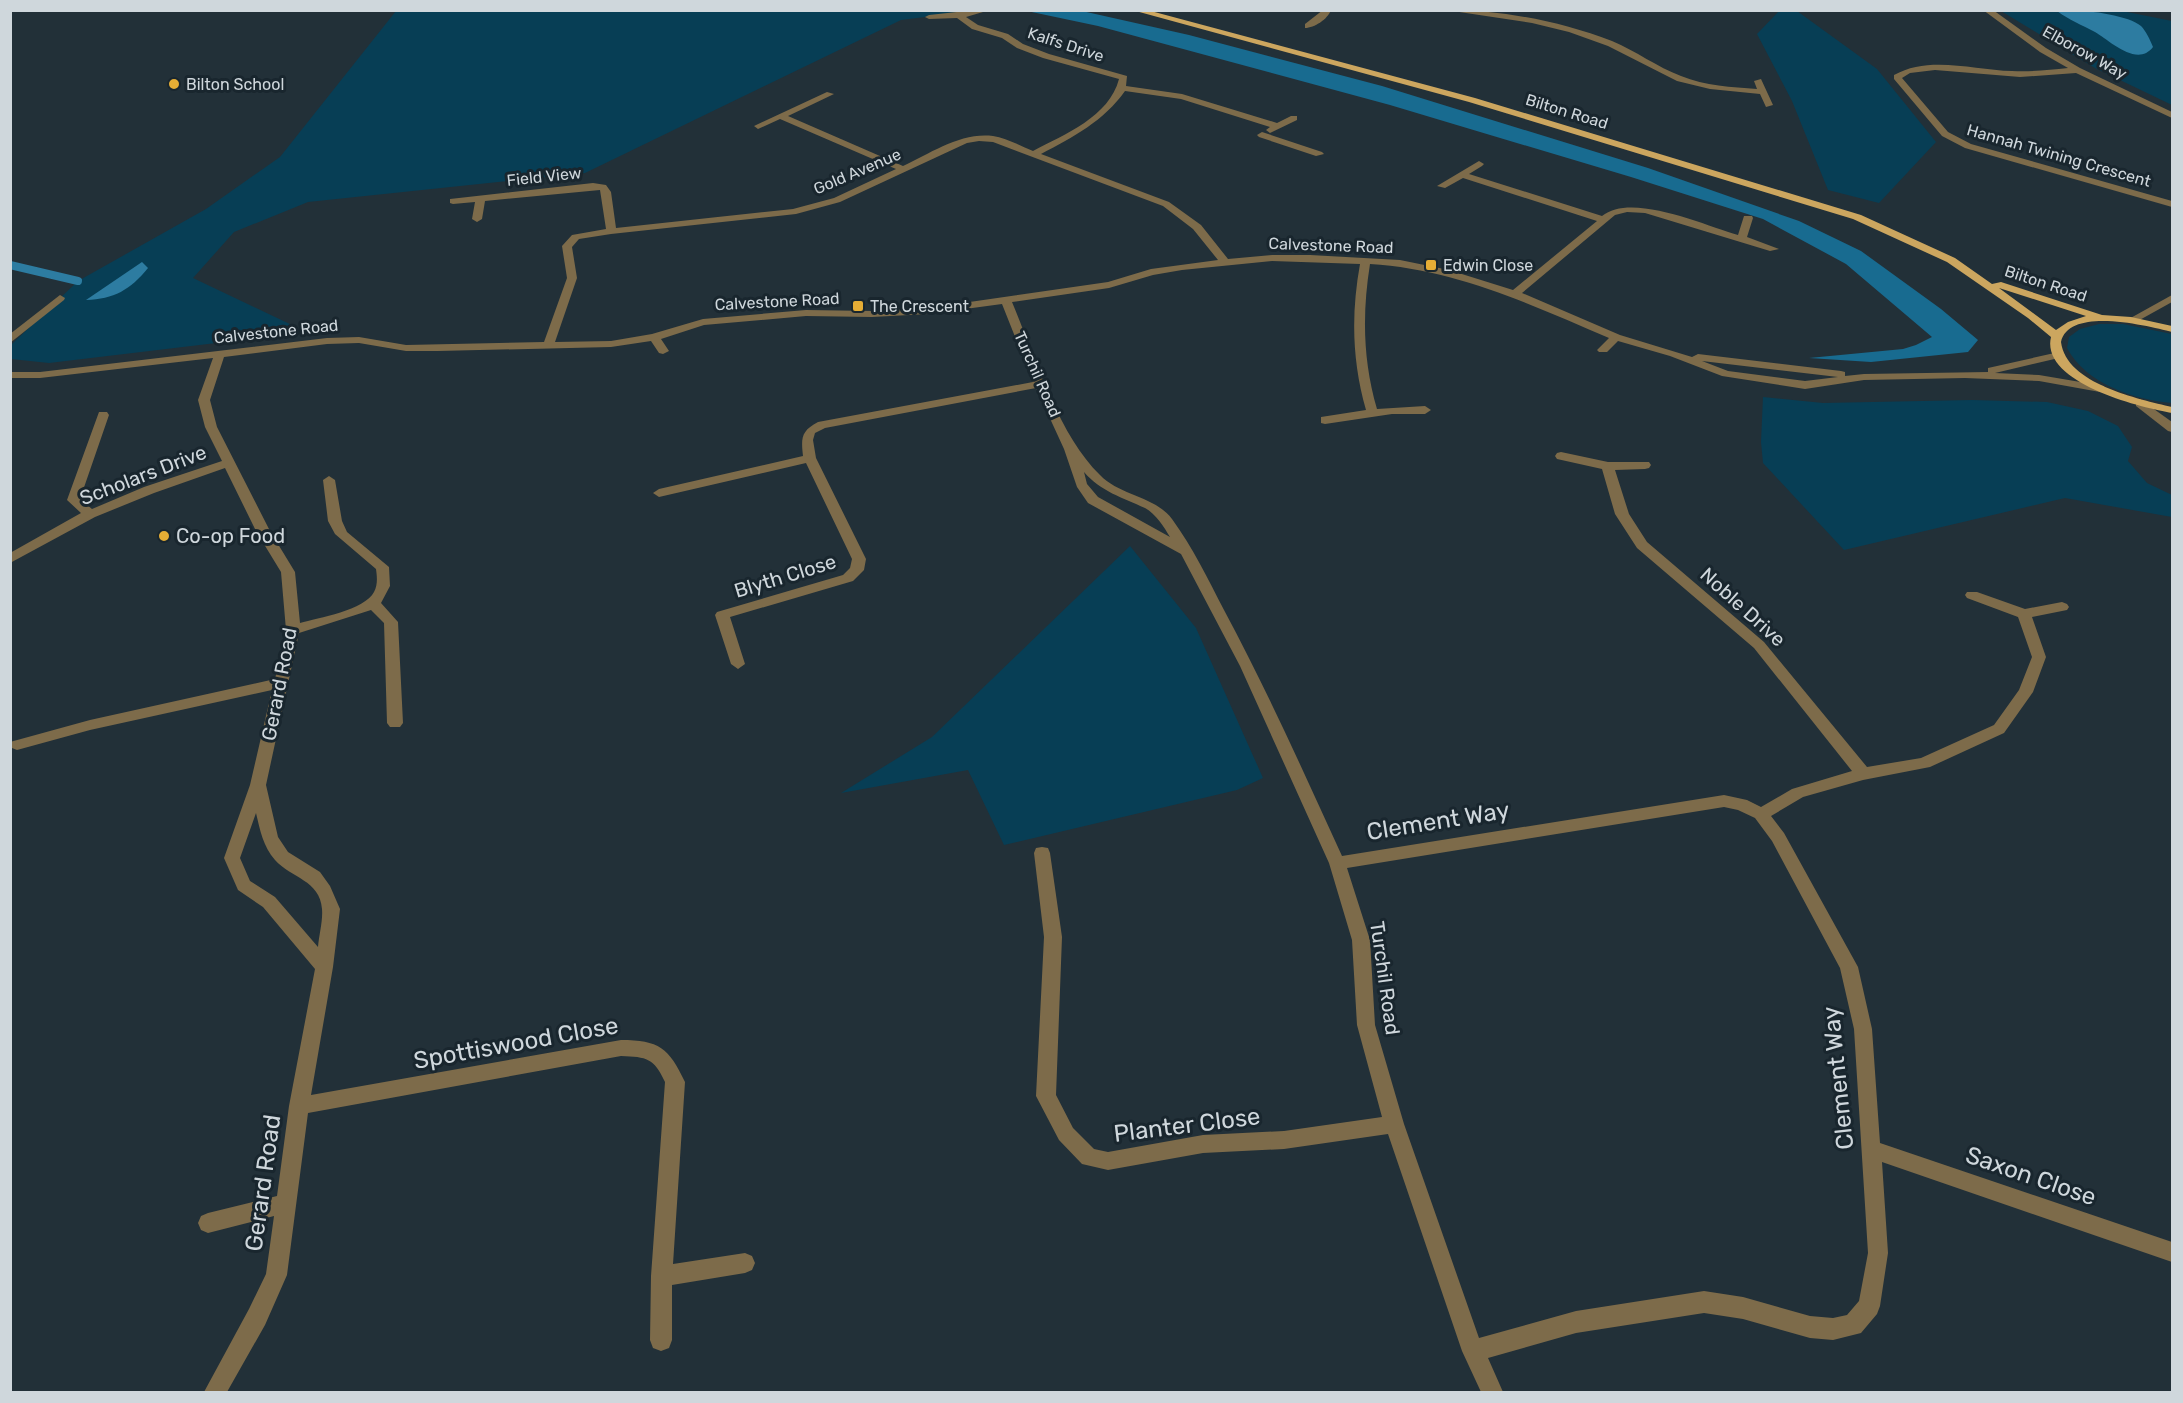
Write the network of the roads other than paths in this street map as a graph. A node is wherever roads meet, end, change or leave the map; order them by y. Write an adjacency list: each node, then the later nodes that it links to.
1 (1136, 10): 39 (main road, Bilton Road)
2 (1326, 10): 10 (street)
3 (1450, 10): 9 (street)
4 (1526, 10): 9 (street)
5 (1987, 10): 11 (street, Elborow Way)
6 (979, 12): 7 (street)
7 (959, 16): 8 (street); 13 (street, Kalfs Drive)
8 (929, 17)
9 (1526, 21): 14 (street)
10 (1308, 26)
11 (2078, 70): 17 (street, Elborow Way); 30 (street, Hannah Twining Crescent)
12 (1758, 81): 14 (street)
13 (1123, 88): 21 (street); 22 (street)
14 (1761, 92): 16 (street)
15 (830, 94): 18 (street)
16 (1769, 105)
17 (2172, 115)
18 (780, 116): 20 (street); 25 (street)
19 (1294, 118): 21 (street)
20 (758, 126)
21 (1277, 126): 23 (street)
22 (1034, 154): 25 (street, Gold Avenue); 38 (street, Gold Avenue)
23 (1319, 154)
24 (1479, 164): 26 (street)
25 (903, 169): 34 (street, Gold Avenue)
26 (1461, 174): 27 (street); 33 (street)
27 (1442, 186)
28 (480, 198): 29 (street, Field View); 32 (street, Field View); 34 (street, Field View)
29 (453, 201)
30 (2172, 204)
31 (1748, 218): 35 (street)
32 (477, 219)
33 (1604, 220): 35 (street); 40 (street)
34 (611, 231): 51 (street, Gold Avenue)
35 (1742, 237): 36 (street)
36 (1774, 249)
37 (1366, 260): 38 (street, Calvestone Road); 40 (street, Calvestone Road); 63 (street)
38 (1225, 263): 43 (street, Calvestone Road)
39 (1977, 277): 44 (main road, Bilton Road); 47 (main road, Bilton Road)
40 (1515, 294): 49 (street, Calvestone Road)
41 (60, 298): 50 (street)
42 (2172, 298): 45 (street)
43 (1005, 300): 48 (street, Calvestone Road); 58 (street, Turchil Road)
44 (2106, 318): 45 (main road); 47 (main road)
45 (2132, 320): 46 (main road)
46 (2172, 329)
47 (2056, 336): 55 (main road)
48 (654, 337): 51 (street, Calvestone Road); 53 (street)
49 (1616, 337): 52 (street); 57 (street, Calvestone Road)
50 (10, 340)
51 (549, 344): 54 (street, Calvestone Road)
52 (1604, 350)
53 (663, 351)
54 (220, 353): 56 (street, Calvestone Road); 70 (street, Gerard Road)
55 (2059, 355): 57 (street, Calvestone Road); 59 (main road)
56 (10, 375)
57 (1965, 375): 59 (street, Calvestone Road)
58 (1040, 384): 67 (street, Turchil Road); 69 (street)
59 (2100, 388): 60 (main road)
60 (2140, 404): 62 (main road); 66 (street)
61 (1425, 410): 63 (street)
62 (2172, 410)
63 (1372, 412): 65 (street)
64 (103, 415): 75 (street)
65 (1324, 420)
66 (2172, 428)
67 (1070, 449): 76 (street, Turchil Road); 76 (street, Turchil Road)
68 (1562, 456): 72 (street)
69 (810, 458): 74 (street); 83 (street, Blyth Close)
70 (228, 463): 75 (street, Scholars Drive); 82 (street, Gerard Road)
71 (1645, 465): 72 (street)
72 (1608, 466): 87 (street, Noble Drive)
73 (329, 480): 79 (street)
74 (659, 493)
75 (90, 514): 77 (street, Scholars Drive)
76 (1186, 551): 91 (street, Turchil Road)
77 (10, 559)
78 (1972, 596): 81 (street)
79 (373, 604): 82 (street); 85 (street)
80 (2062, 607): 81 (street)
81 (2024, 614): 87 (street)
82 (293, 630): 84 (street, Gerard Road)
83 (738, 664)
84 (283, 682): 86 (street); 88 (street, Gerard Road)
85 (395, 723)
86 (17, 744)
87 (1863, 774): 89 (street)
88 (258, 785): 92 (street, Gerard Road); 92 (street, Gerard Road)
89 (1761, 814): 91 (street, Clement Way); 95 (street, Clement Way)
90 (1042, 853): 94 (street, Planter Close)
91 (1337, 863): 94 (street, Turchil Road)
92 (324, 967): 93 (street, Gerard Road)
93 (299, 1106): 96 (street, Gerard Road); 100 (street, Spottiswood Close)
94 (1394, 1124): 102 (street, Turchil Road)
95 (1872, 1149): 98 (street, Saxon Close); 102 (street, Clement Way)
96 (287, 1203): 97 (street); 103 (street, Gerard Road)
97 (208, 1223)
98 (2172, 1252)
99 (745, 1263): 100 (street)
100 (662, 1276): 101 (street, Spottiswood Close)
101 (661, 1340)
102 (1473, 1351): 104 (street, Turchil Road)
103 (215, 1392)
104 (1492, 1392)

